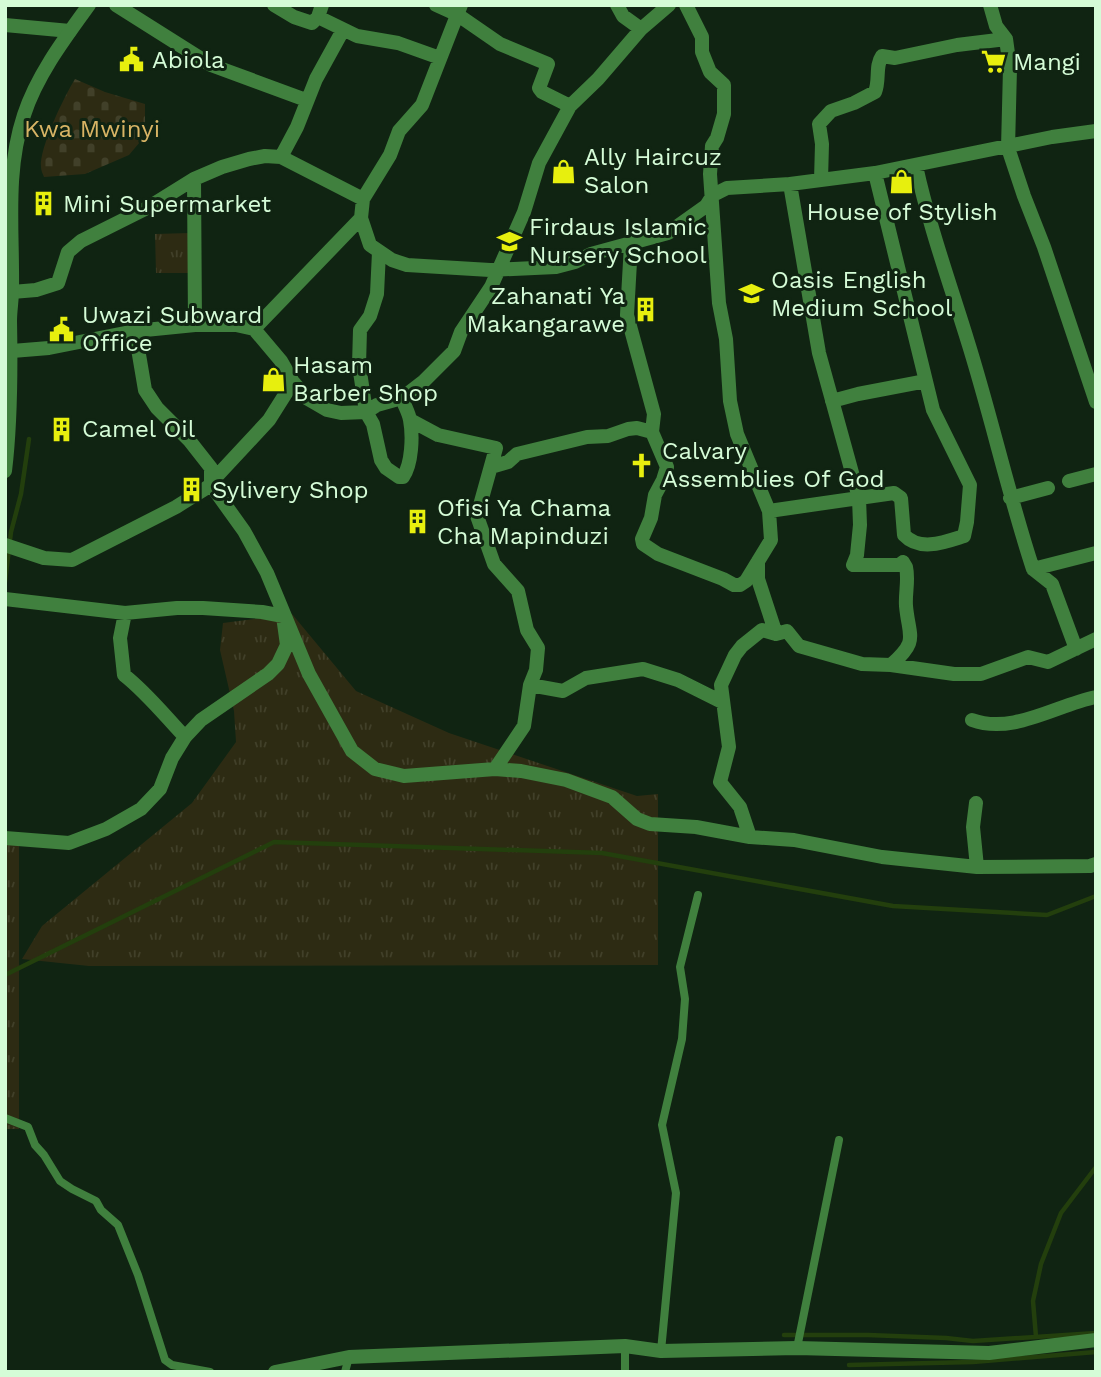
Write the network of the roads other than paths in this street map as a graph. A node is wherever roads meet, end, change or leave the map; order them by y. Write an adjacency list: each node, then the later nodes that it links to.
1 (89, 5): 14 (street)
2 (116, 5): 17 (street)
3 (274, 5): 10 (street)
4 (436, 5): 9 (street)
5 (617, 5): 12 (street)
6 (669, 5): 12 (street)
7 (686, 5): 27 (street)
8 (990, 5): 15 (street)
9 (460, 10): 16 (street); 18 (street)
10 (320, 11): 13 (street)
11 (5, 25): 14 (street)
12 (640, 29): 18 (street)
13 (343, 30): 16 (street); 17 (street)
14 (70, 31): 29 (street)
15 (1006, 39): 20 (street); 25 (street)
16 (440, 58): 28 (street)
17 (306, 100): 21 (street)
18 (570, 106): 33 (street)
19 (1096, 131): 20 (street)
20 (1008, 148): 22 (street); 43 (street)
21 (281, 157): 24 (street); 28 (street)
22 (916, 166): 23 (street); 54 (street)
23 (875, 173): 25 (street); 39 (street)
24 (194, 179): 34 (street); 35 (street)
25 (821, 180): 26 (street)
26 (790, 184): 27 (street); 42 (street)
27 (713, 195): 31 (street); 55 (street)
28 (363, 199): 30 (street)
29 (8, 215): 34 (street)
30 (361, 218): 32 (street); 36 (street)
31 (631, 244): 33 (street); 46 (street)
32 (379, 252): 33 (street); 44 (street)
33 (501, 268): 41 (street)
34 (12, 292): 38 (street)
35 (195, 325): 36 (street); 37 (street)
36 (254, 328): 40 (street)
37 (135, 331): 38 (street); 51 (street)
38 (12, 351): 48 (street)
39 (926, 381): 42 (street); 53 (street)
40 (293, 382): 44 (street); 51 (street)
41 (402, 398): 44 (street); 45 (street)
42 (832, 401): 53 (street)
43 (1096, 402)
44 (366, 412): 45 (street)
45 (410, 420): 47 (street)
46 (652, 432): 47 (street); 58 (street)
47 (491, 467): 67 (street)
48 (5, 471)
49 (1096, 474): 50 (street)
50 (1069, 481)
51 (211, 485): 56 (street); 62 (street)
52 (1048, 488): 54 (street)
53 (859, 498): 55 (street); 66 (street)
54 (1010, 498): 59 (street)
55 (769, 511): 58 (street)
56 (5, 545)
57 (1096, 553): 59 (street)
58 (758, 560): 63 (street)
59 (1033, 569): 65 (street)
60 (5, 599): 61 (street)
61 (125, 613): 62 (street); 71 (street)
62 (283, 616): 71 (street); 72 (street)
63 (776, 634): 66 (street); 69 (street)
64 (1096, 639): 65 (street)
65 (1076, 649): 66 (street)
66 (891, 665)
67 (530, 685): 69 (street); 72 (street)
68 (1096, 697): 70 (street)
69 (722, 702): 74 (street)
70 (972, 720)
71 (185, 737): 75 (street)
72 (495, 769): 74 (street)
73 (976, 803): 77 (street)
74 (750, 837): 77 (street)
75 (5, 838)
76 (1096, 864): 77 (street)
77 (976, 867)
78 (698, 895): 84 (lane)
79 (5, 1118): 86 (lane)
80 (839, 1140): 83 (lane)
81 (1096, 1340): 83 (street)
82 (625, 1346): 84 (street); 85 (street); 88 (lane)
83 (797, 1348): 84 (street)
84 (661, 1351)
85 (347, 1365): 87 (street)
86 (210, 1372)
87 (275, 1372)
88 (625, 1372)

